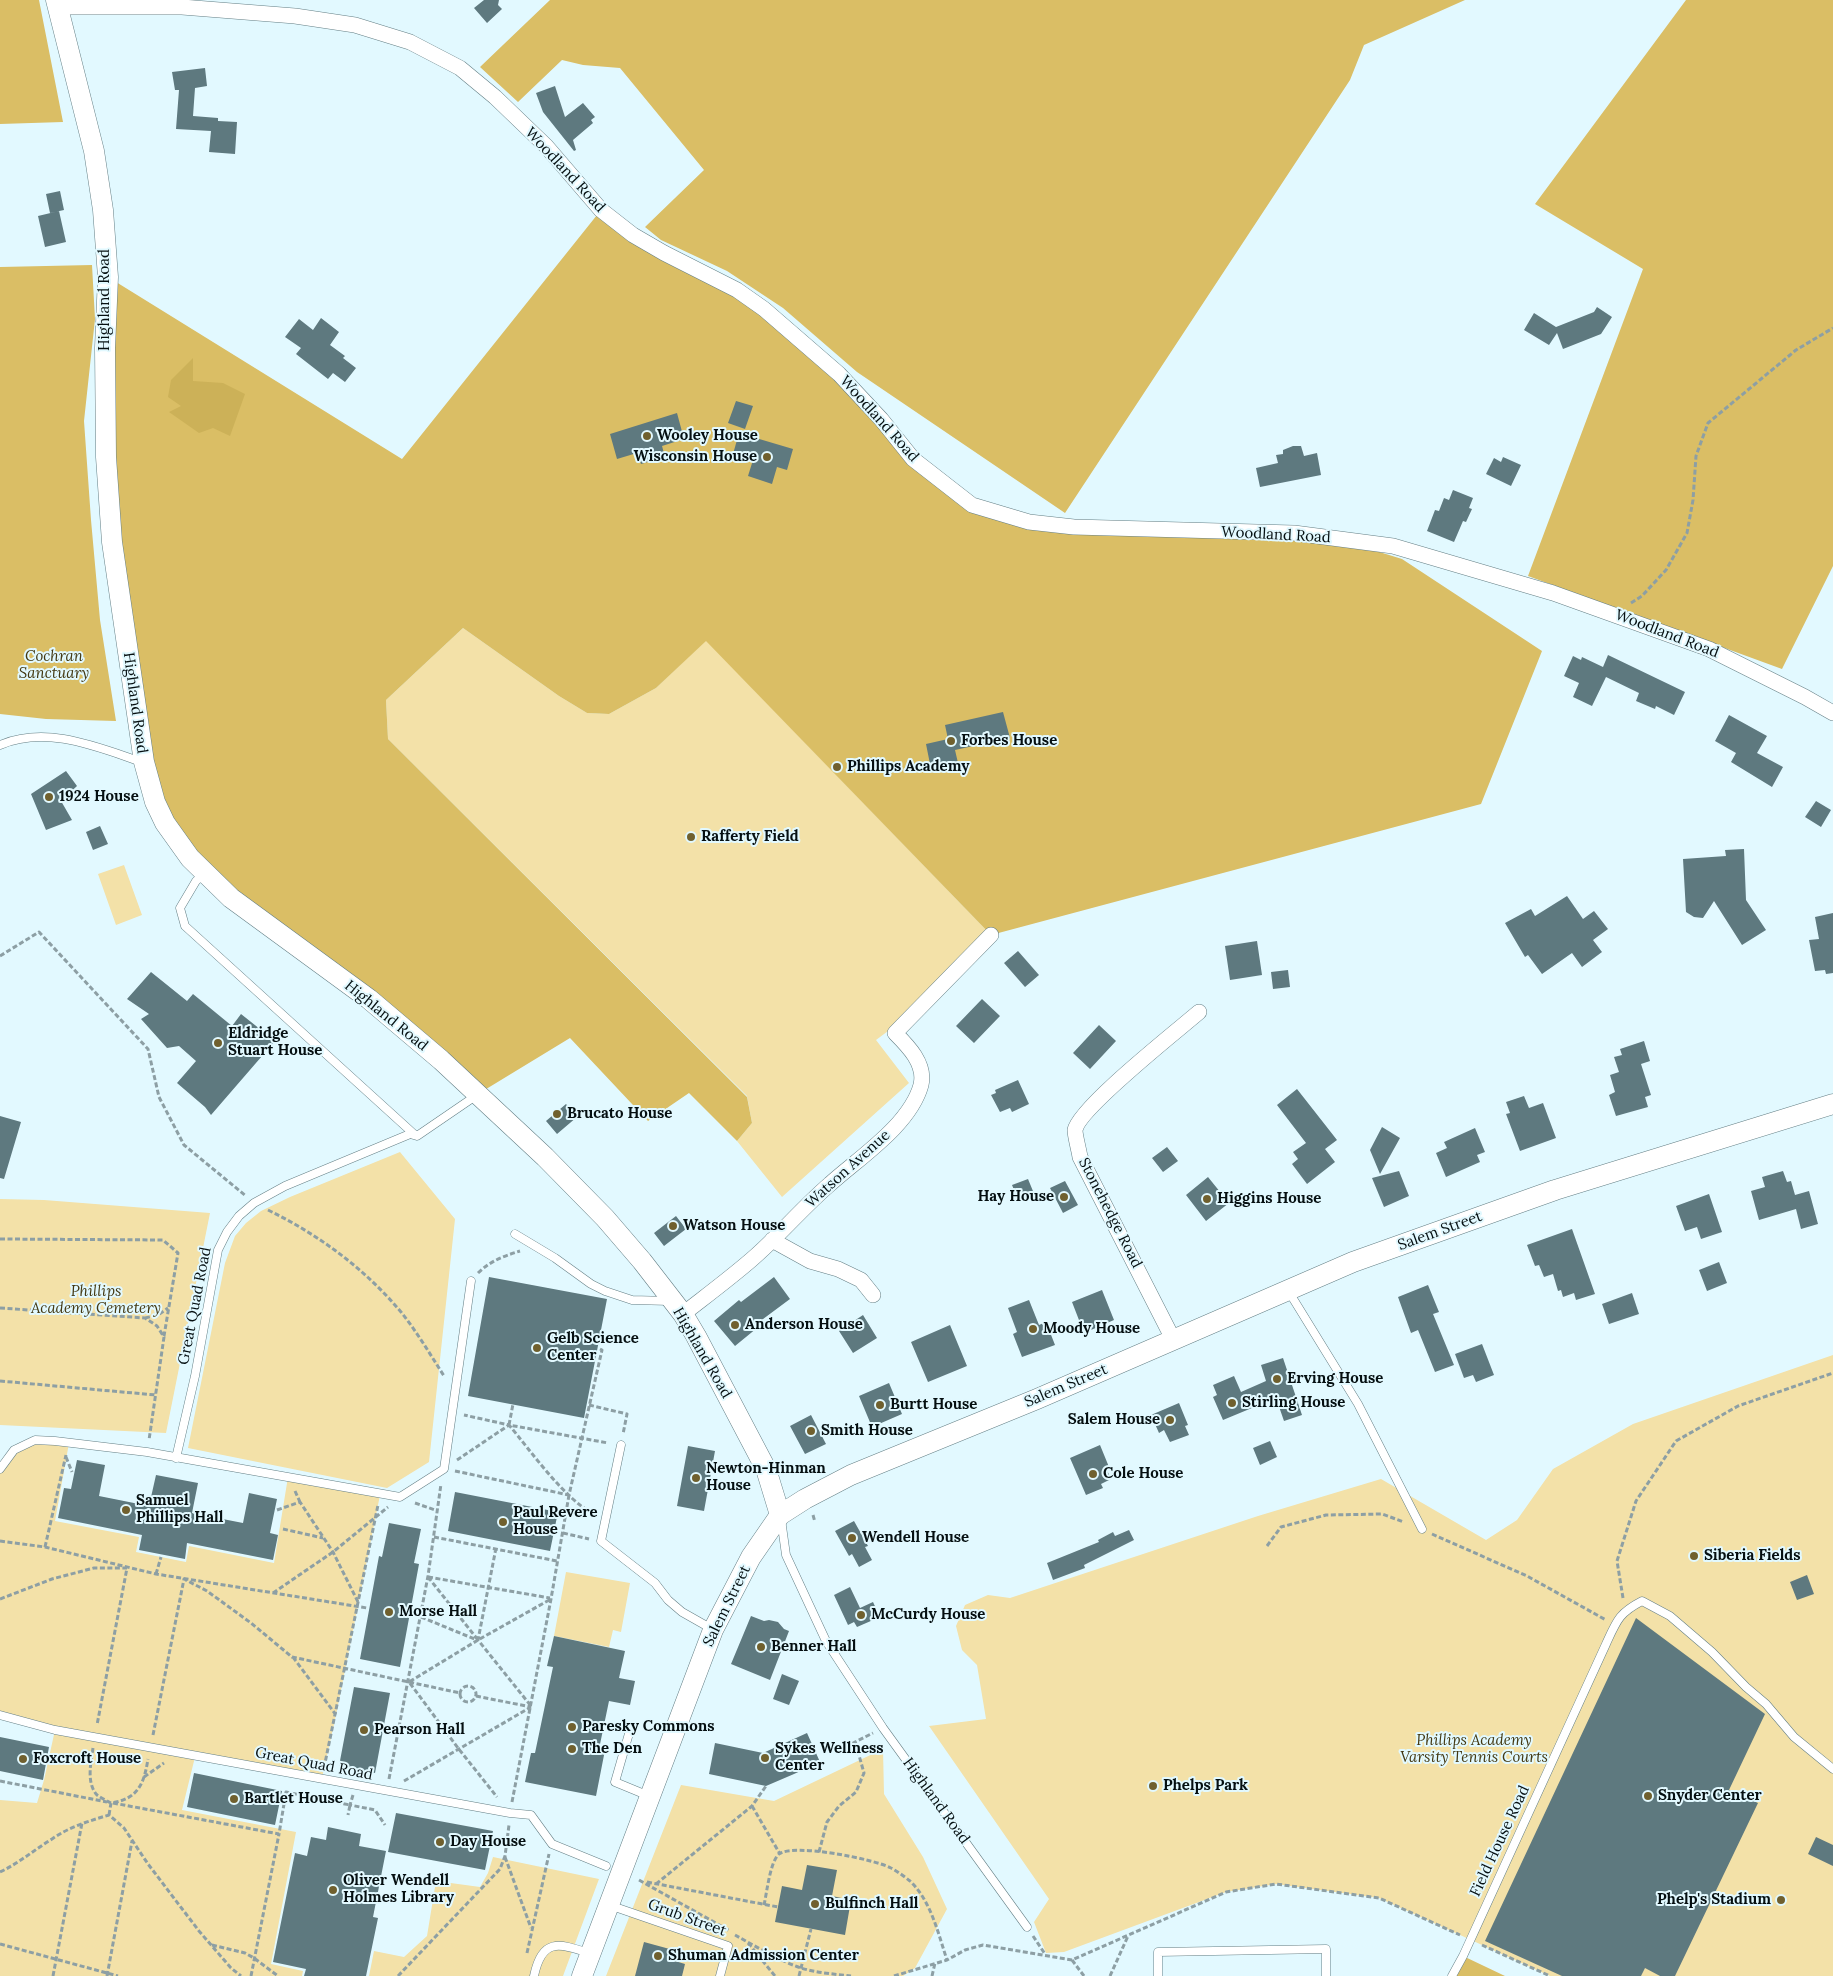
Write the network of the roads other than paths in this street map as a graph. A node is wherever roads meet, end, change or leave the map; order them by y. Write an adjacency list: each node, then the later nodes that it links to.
1 (56, 4): 2 (street, Woodland Road); 4 (street, Highland Road)
2 (1833, 713)
3 (0, 745): 4 (lane)
4 (144, 762): 5 (street, Highland Road)
5 (205, 872): 8 (street, Highland Road); 10 (lane)
6 (991, 935): 12 (street, Watson Avenue)
7 (1199, 1012): 17 (street, Stonehedge Road)
8 (478, 1094): 10 (lane, Great Quad Road); 16 (street, Highland Road)
9 (1833, 1104): 14 (street, Salem Street)
10 (417, 1136): 19 (lane, Great Quad Road)
11 (515, 1234): 16 (lane)
12 (772, 1240): 15 (street); 16 (street, Watson Avenue)
13 (471, 1281): 19 (lane)
14 (1288, 1290): 17 (street, Salem Street); 22 (lane)
15 (874, 1295)
16 (677, 1308): 21 (street, Highland Road)
17 (1174, 1341): 21 (street, Salem Street)
18 (621, 1445): 23 (lane)
19 (176, 1458): 20 (lane)
20 (0, 1469)
21 (780, 1515): 23 (street, Salem Street); 30 (lane, Highland Road)
22 (1422, 1529)
23 (713, 1630): 27 (street, Salem Street)
24 (0, 1715): 28 (lane, Great Quad Road)
25 (630, 1730): 27 (lane)
26 (1833, 1768): 37 (lane, Field House Road)
27 (650, 1797): 29 (street, Salem Street)
28 (606, 1866)
29 (609, 1906): 31 (street, Salem Street); 34 (lane, Grub Street)
30 (1027, 1927)
31 (591, 1954): 32 (lane); 33 (street, Salem Street)
32 (534, 1976)
33 (582, 1976)
34 (720, 1976)
35 (1158, 1976): 36 (lane)
36 (1326, 1976)
37 (1452, 1976)

